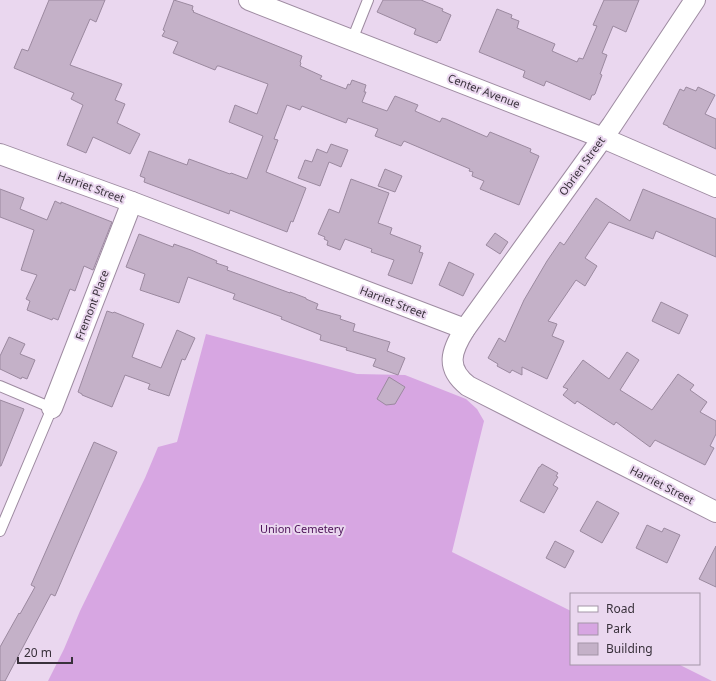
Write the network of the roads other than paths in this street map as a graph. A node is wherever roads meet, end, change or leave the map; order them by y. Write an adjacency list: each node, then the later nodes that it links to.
1 (250, 0): 4 (street, Center Avenue)
2 (368, 0): 4 (lane)
3 (695, 0): 5 (street, Obrien Street)
4 (352, 40): 5 (street, Center Avenue)
5 (603, 138): 7 (street, Center Avenue); 9 (street, Obrien Street)
6 (0, 154): 8 (street, Harriet Street)
7 (716, 187)
8 (132, 202): 9 (street, Harriet Street); 11 (street, Fremont Place)
9 (465, 329): 12 (street, Harriet Street)
10 (0, 386): 11 (lane)
11 (52, 408): 13 (lane)
12 (716, 512)
13 (0, 531)

